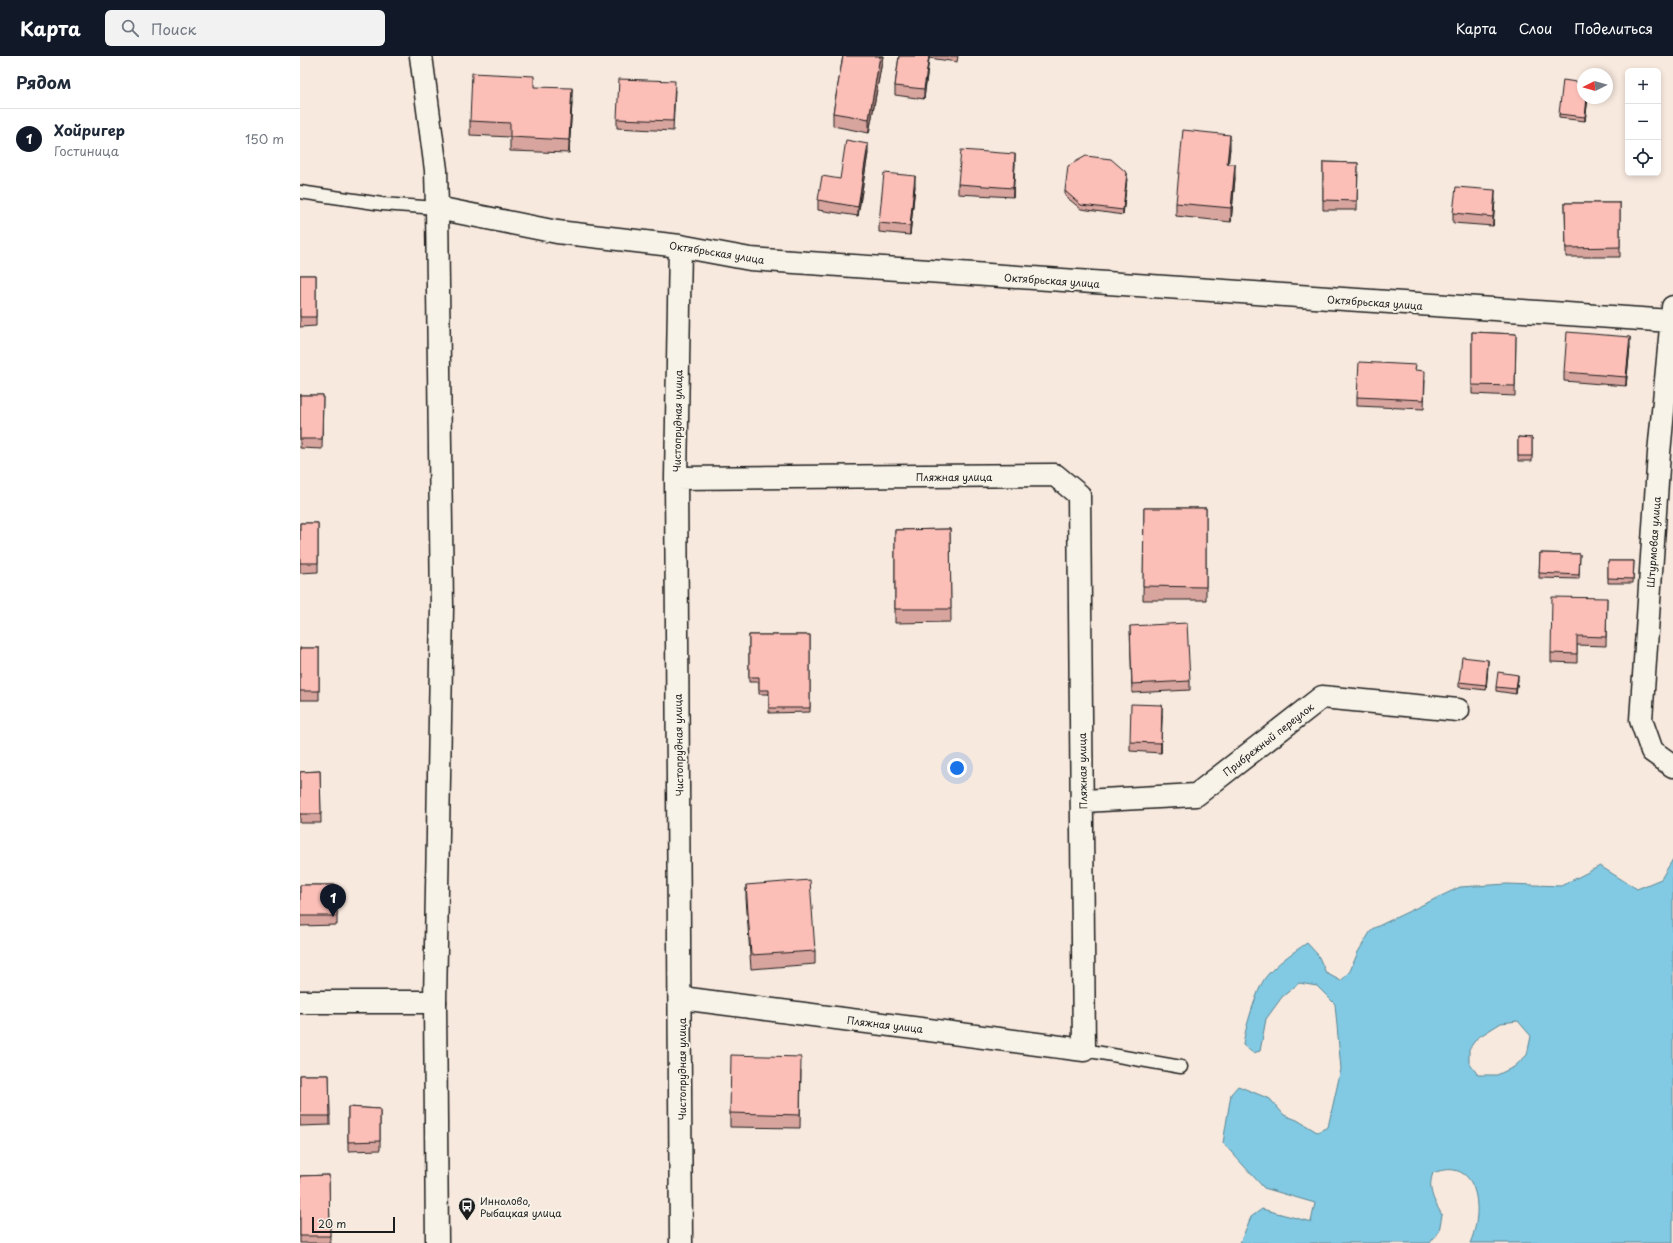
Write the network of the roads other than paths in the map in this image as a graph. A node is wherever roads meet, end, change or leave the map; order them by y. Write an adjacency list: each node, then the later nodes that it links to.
1 (421, 56): 3 (street)
2 (300, 192): 3 (lane)
3 (437, 208): 4 (street, Октябрьская улица); 12 (street)
4 (680, 246): 5 (street, Октябрьская улица); 6 (street, Чистопрудная улица)
5 (1672, 313): 8 (street, Штурмовая улица)
6 (676, 478): 9 (street, Пляжная улица); 10 (street, Чистопрудная улица)
7 (1458, 710): 9 (street, Прибрежный переулок)
8 (1673, 766)
9 (1083, 801): 13 (street, Пляжная улица)
10 (681, 998): 13 (street, Пляжная улица); 16 (street, Чистопрудная улица)
11 (300, 1002): 12 (street)
12 (435, 1002): 15 (street)
13 (1084, 1050): 14 (lane)
14 (1181, 1067)
15 (437, 1243)
16 (681, 1243)

